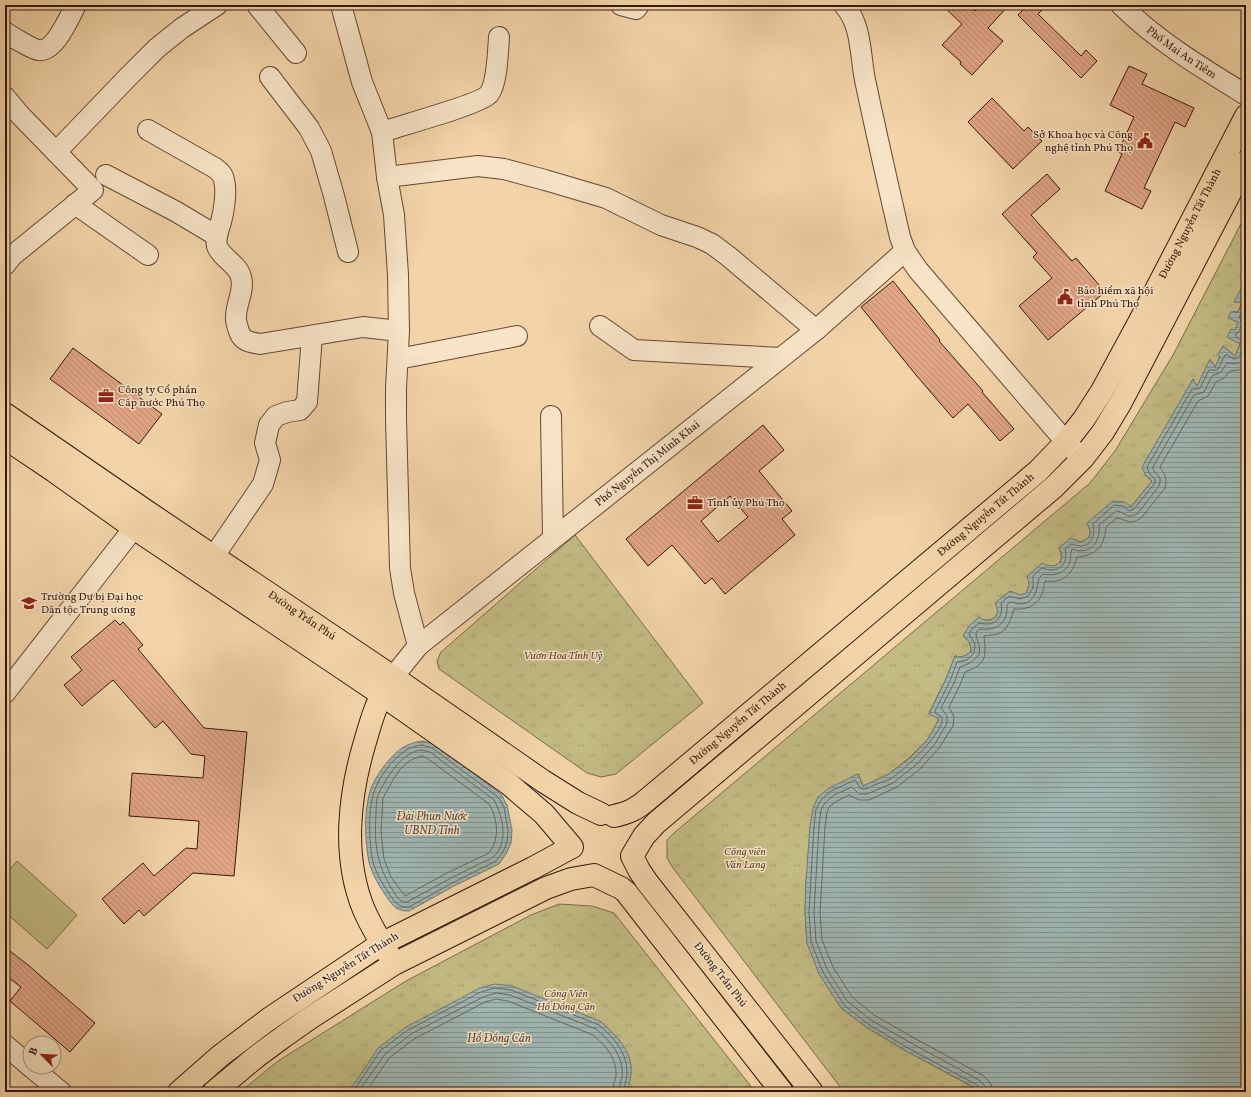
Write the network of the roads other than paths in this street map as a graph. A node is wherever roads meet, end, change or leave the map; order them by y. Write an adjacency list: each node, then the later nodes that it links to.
1 (76, 5): 9 (street)
2 (217, 5): 18 (street)
3 (257, 5): 11 (street)
4 (341, 5): 17 (street)
5 (621, 5): 6 (street)
6 (639, 5)
7 (1121, 5): 13 (street, Phố Mai An Tiêm)
8 (849, 7): 24 (street)
9 (5, 32)
10 (499, 37): 17 (street)
11 (296, 53)
12 (270, 77): 25 (street)
13 (1246, 95)
14 (5, 98): 18 (street)
15 (1246, 116): 38 (main road, Đường Nguyễn Tất Thành)
16 (148, 130): 23 (street)
17 (382, 132): 21 (street)
18 (56, 152): 22 (street)
19 (1246, 162): 39 (main road, Đường Nguyễn Tất Thành)
20 (106, 175): 23 (street)
21 (387, 177): 29 (street); 30 (street)
22 (75, 204): 26 (street); 27 (street)
23 (217, 236): 31 (street)
24 (905, 251): 29 (street, Phố Nguyễn Thị Minh Khai); 38 (street)
25 (348, 252)
26 (148, 254)
27 (5, 265)
28 (600, 326): 33 (street)
29 (816, 330): 33 (street, Phố Nguyễn Thị Minh Khai)
30 (399, 331): 31 (street); 34 (street)
31 (312, 336): 42 (street)
32 (517, 336): 34 (street)
33 (780, 358): 41 (street, Phố Nguyễn Thị Minh Khai)
34 (398, 359): 43 (street)
35 (5, 414): 40 (main road, Đường Trần Phú)
36 (551, 416): 41 (street)
37 (5, 438): 40 (main road, Đường Trần Phú)
38 (1066, 442): 39 (street); 46 (main road, Đường Nguyễn Tất Thành)
39 (1082, 458): 48 (main road, Đường Nguyễn Tất Thành)
40 (140, 519): 42 (main road, Đường Trần Phú); 44 (main road, Đường Trần Phú); 45 (street)
41 (553, 538): 43 (street, Phố Nguyễn Thị Minh Khai)
42 (214, 556): 44 (main road, Đường Trần Phú)
43 (418, 646): 44 (street, Phố Nguyễn Thị Minh Khai)
44 (387, 685): 46 (main road, Đường Trần Phú); 47 (main road, Đường Trần Phú); 50 (main road)
45 (5, 693)
46 (607, 815): 47 (main road); 48 (main road)
47 (572, 847): 49 (main road); 50 (main road, Đường Nguyễn Tất Thành)
48 (632, 856): 49 (main road); 59 (main road, Đường Trần Phú)
49 (594, 875): 51 (main road, Đường Nguyễn Tất Thành); 58 (main road, Đường Trần Phú)
50 (381, 944): 51 (main road); 56 (main road, Đường Nguyễn Tất Thành)
51 (394, 964): 57 (main road, Đường Nguyễn Tất Thành)
52 (5, 1045): 53 (street)
53 (22, 1059)
54 (41, 1075): 55 (street)
55 (61, 1092)
56 (179, 1092)
57 (214, 1092)
58 (782, 1092)
59 (812, 1092)

